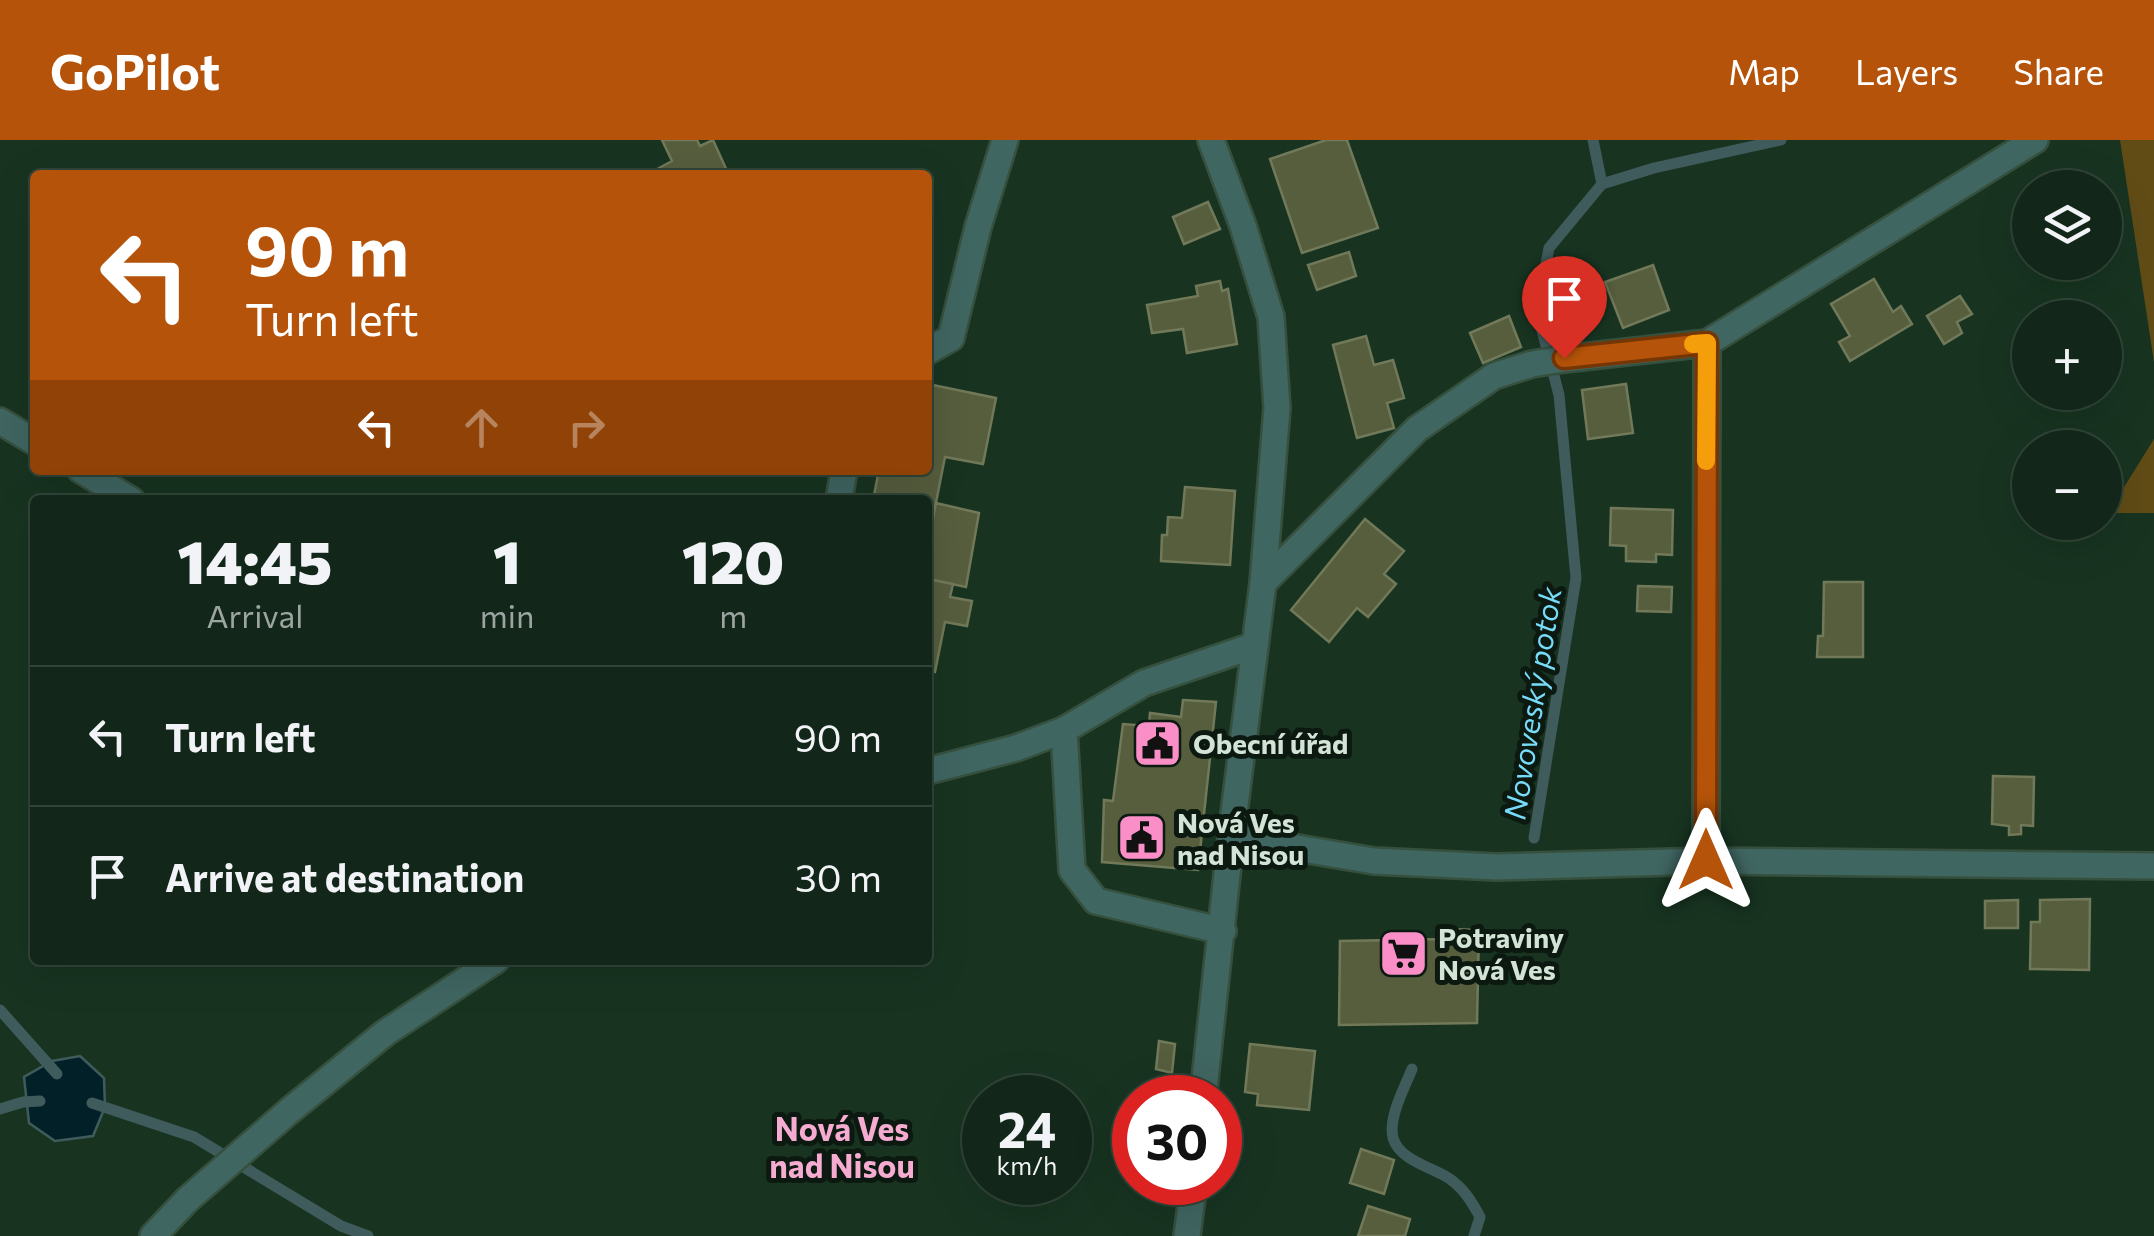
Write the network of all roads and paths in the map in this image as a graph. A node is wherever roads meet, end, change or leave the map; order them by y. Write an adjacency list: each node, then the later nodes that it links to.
1 (1005, 140): 5 (street)
2 (1211, 140): 10 (street)
3 (2035, 140): 4 (street)
4 (1707, 343): 10 (street); 15 (street)
5 (932, 349)
6 (0, 421): 7 (street)
7 (30, 439)
8 (90, 475): 9 (street)
9 (123, 495)
10 (1263, 583): 11 (street)
11 (1253, 646): 12 (street); 14 (street)
12 (1064, 730): 13 (street); 17 (street)
13 (932, 770)
14 (1231, 837): 15 (street); 17 (street)
15 (1706, 860): 16 (street)
16 (2154, 866)
17 (1223, 931): 19 (street)
18 (488, 965): 21 (street)
19 (1206, 1075)
20 (1191, 1205): 22 (street)
21 (153, 1236)
22 (1187, 1236)

